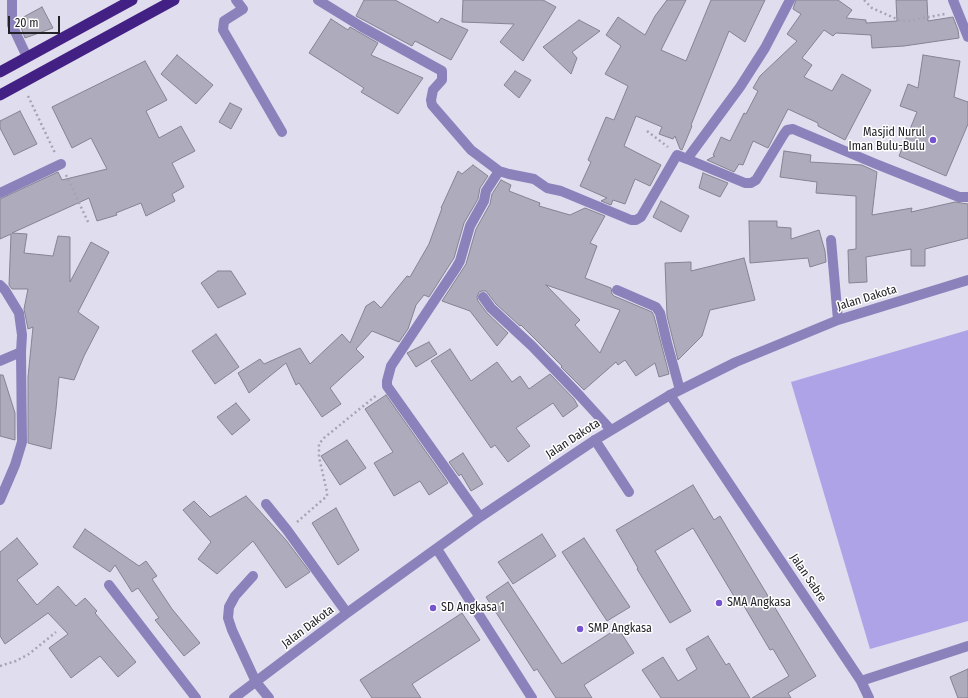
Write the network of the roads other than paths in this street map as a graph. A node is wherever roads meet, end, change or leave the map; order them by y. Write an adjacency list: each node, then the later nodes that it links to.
1 (12, 0): 10 (street)
2 (132, 0): 10 (highway)
3 (174, 0): 12 (highway)
4 (236, 0): 13 (street)
5 (318, 0): 16 (street)
6 (790, 0): 14 (street)
7 (953, 0): 8 (street)
8 (963, 18): 9 (street)
9 (968, 37)
10 (27, 57): 11 (highway)
11 (0, 72)
12 (0, 95)
13 (282, 132)
14 (687, 159): 16 (street); 18 (street)
15 (61, 164): 17 (street)
16 (499, 171): 34 (street)
17 (0, 194)
18 (968, 197)
19 (831, 240): 24 (street)
20 (968, 280): 24 (street, Jalan Dakota)
21 (0, 285): 25 (street)
22 (617, 290): 27 (street)
23 (483, 297): 29 (street)
24 (838, 320): 27 (street, Jalan Dakota)
25 (21, 352): 26 (street); 32 (street)
26 (0, 361)
27 (680, 390): 28 (street, Jalan Dakota)
28 (670, 395): 29 (street, Jalan Dakota); 40 (street, Jalan Sabre)
29 (611, 430): 30 (street, Jalan Dakota)
30 (595, 440): 31 (street); 34 (street, Jalan Dakota)
31 (629, 492)
32 (0, 500)
33 (266, 504): 38 (street)
34 (480, 517): 35 (street, Jalan Dakota)
35 (437, 549): 38 (street, Jalan Dakota); 45 (street)
36 (253, 576): 41 (street)
37 (109, 585): 42 (street)
38 (347, 613): 41 (street, Jalan Dakota)
39 (968, 646): 40 (street)
40 (861, 681): 46 (street, Jalan Sabre)
41 (256, 682): 43 (street, Jalan Dakota); 44 (street)
42 (196, 698)
43 (234, 698)
44 (269, 698)
45 (532, 698)
46 (869, 698)

